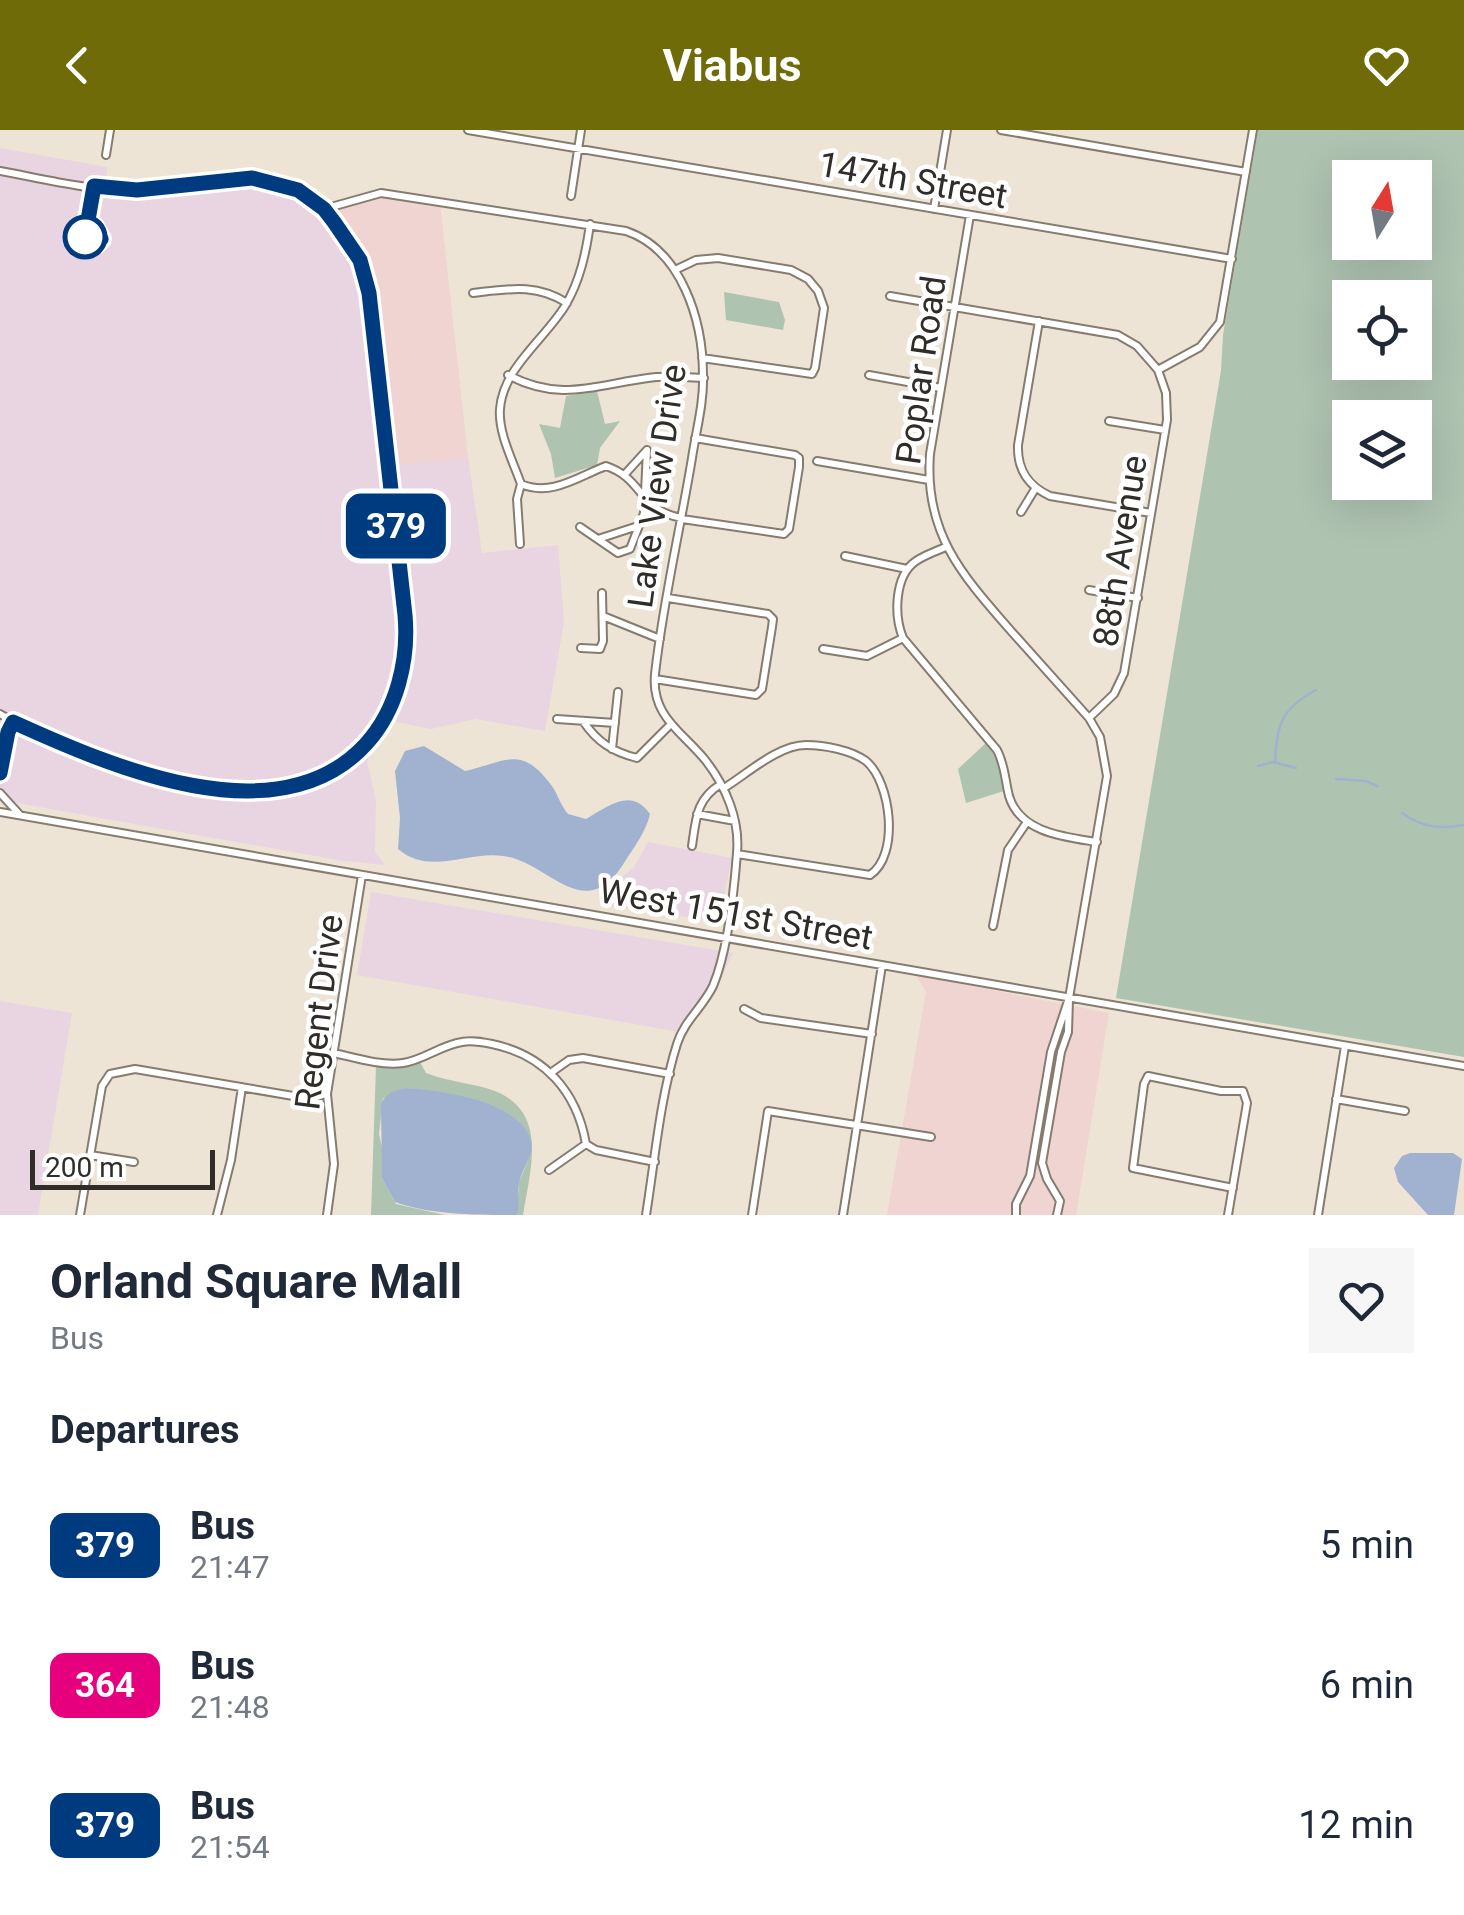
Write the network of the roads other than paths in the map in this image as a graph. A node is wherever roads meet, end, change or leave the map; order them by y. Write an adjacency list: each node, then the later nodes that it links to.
1 (110, 130): 8 (street)
2 (468, 130): 7 (street, 147th Street)
3 (581, 130): 7 (street)
4 (948, 130): 13 (street)
5 (1001, 130): 10 (street)
6 (1253, 130): 10 (street)
7 (578, 149): 11 (street); 13 (street, 147th Street)
8 (106, 154)
9 (0, 171): 12 (street)
10 (1246, 172): 16 (street)
11 (571, 196)
12 (324, 209): 15 (street, Lake View Drive); 63 (street)
13 (934, 209): 14 (street, 147th Street)
14 (970, 215): 16 (street, 147th Street); 21 (street, Poplar Road)
15 (590, 224): 17 (street, Lake View Drive); 20 (street)
16 (1232, 260): 24 (street)
17 (674, 270): 23 (street, Lake View Drive); 23 (street)
18 (473, 294): 20 (street)
19 (890, 296): 21 (street)
20 (567, 303): 25 (street)
21 (955, 307): 22 (street); 28 (street, Poplar Road)
22 (1039, 321): 24 (street); 36 (street)
23 (702, 358): 27 (street, Lake View Drive)
24 (1158, 370): 30 (street, 88th Avenue)
25 (508, 375): 27 (street); 35 (street)
26 (869, 376): 28 (street)
27 (704, 378): 31 (street, Lake View Drive)
28 (941, 388): 34 (street, Poplar Road)
29 (1109, 421): 30 (street)
30 (1165, 430): 39 (street, 88th Avenue)
31 (695, 438): 40 (street, Lake View Drive); 40 (street)
32 (818, 461): 34 (street)
33 (626, 473): 35 (street); 37 (street); 37 (street)
34 (928, 480): 45 (street, Poplar Road)
35 (520, 484): 44 (street)
36 (1035, 489): 38 (street); 39 (street)
37 (646, 501): 40 (street); 41 (street)
38 (1022, 512)
39 (1151, 513): 51 (street, 88th Avenue)
40 (682, 518): 50 (street, Lake View Drive)
41 (638, 526): 43 (street); 43 (street)
42 (580, 527): 43 (street)
43 (597, 540)
44 (520, 544)
45 (946, 546): 47 (street); 60 (street, Poplar Road)
46 (845, 556): 47 (street)
47 (907, 569): 53 (street)
48 (1089, 590): 51 (street)
49 (602, 593): 52 (street)
50 (668, 598): 54 (street, Lake View Drive); 57 (street)
51 (1138, 598): 60 (street, 88th Avenue)
52 (603, 616): 54 (street); 55 (street)
53 (902, 638): 56 (street); 74 (street)
54 (660, 639): 57 (street, Lake View Drive)
55 (581, 648)
56 (823, 650)
57 (655, 679): 65 (street, Lake View Drive)
58 (618, 692): 64 (street)
59 (0, 714): 63 (street)
60 (1089, 718): 75 (street)
61 (557, 719): 62 (street)
62 (583, 721): 64 (street); 66 (street)
63 (13, 722): 67 (street)
64 (615, 723): 66 (street)
65 (670, 725): 66 (street); 68 (street, Lake View Drive)
66 (612, 749)
67 (0, 774)
68 (722, 786): 71 (street); 73 (street, Lake View Drive); 77 (street)
69 (0, 792): 72 (street)
70 (0, 812): 72 (street, West 151st Street)
71 (697, 814): 73 (street); 76 (street)
72 (21, 816): 78 (street, West 151st Street)
73 (735, 821): 77 (street, Lake View Drive)
74 (1027, 822): 75 (street); 79 (street)
75 (1096, 842): 82 (street)
76 (692, 846)
77 (737, 854): 80 (street, Lake View Drive)
78 (362, 875): 80 (street, West 151st Street); 86 (street, Regent Drive)
79 (993, 926)
80 (725, 938): 81 (street, West 151st Street); 89 (street, Lake View Drive)
81 (882, 964): 82 (street, West 151st Street); 84 (street)
82 (1069, 998): 85 (street, West 151st Street); 108 (street); 109 (street)
83 (744, 1009): 84 (street)
84 (872, 1034): 94 (street)
85 (1346, 1046): 87 (street, West 151st Street); 92 (street)
86 (334, 1053): 88 (street); 91 (street, Regent Drive)
87 (1464, 1066)
88 (552, 1072): 89 (street); 96 (street)
89 (670, 1074): 99 (street, Lake View Drive)
90 (242, 1087): 91 (street); 97 (street); 103 (street)
91 (327, 1094): 104 (street, Regent Drive)
92 (1336, 1099): 93 (street); 111 (street)
93 (1405, 1112)
94 (858, 1126): 95 (street); 106 (street); 107 (street)
95 (931, 1137)
96 (586, 1144): 99 (street); 100 (street)
97 (90, 1156): 98 (street); 102 (street)
98 (134, 1162)
99 (655, 1162): 105 (street, Lake View Drive)
100 (549, 1170)
101 (1232, 1188): 101 (street); 110 (street)
102 (80, 1215)
103 (217, 1215)
104 (327, 1215)
105 (646, 1215)
106 (752, 1215)
107 (843, 1215)
108 (1016, 1215)
109 (1058, 1215)
110 (1228, 1215)
111 (1318, 1215)

